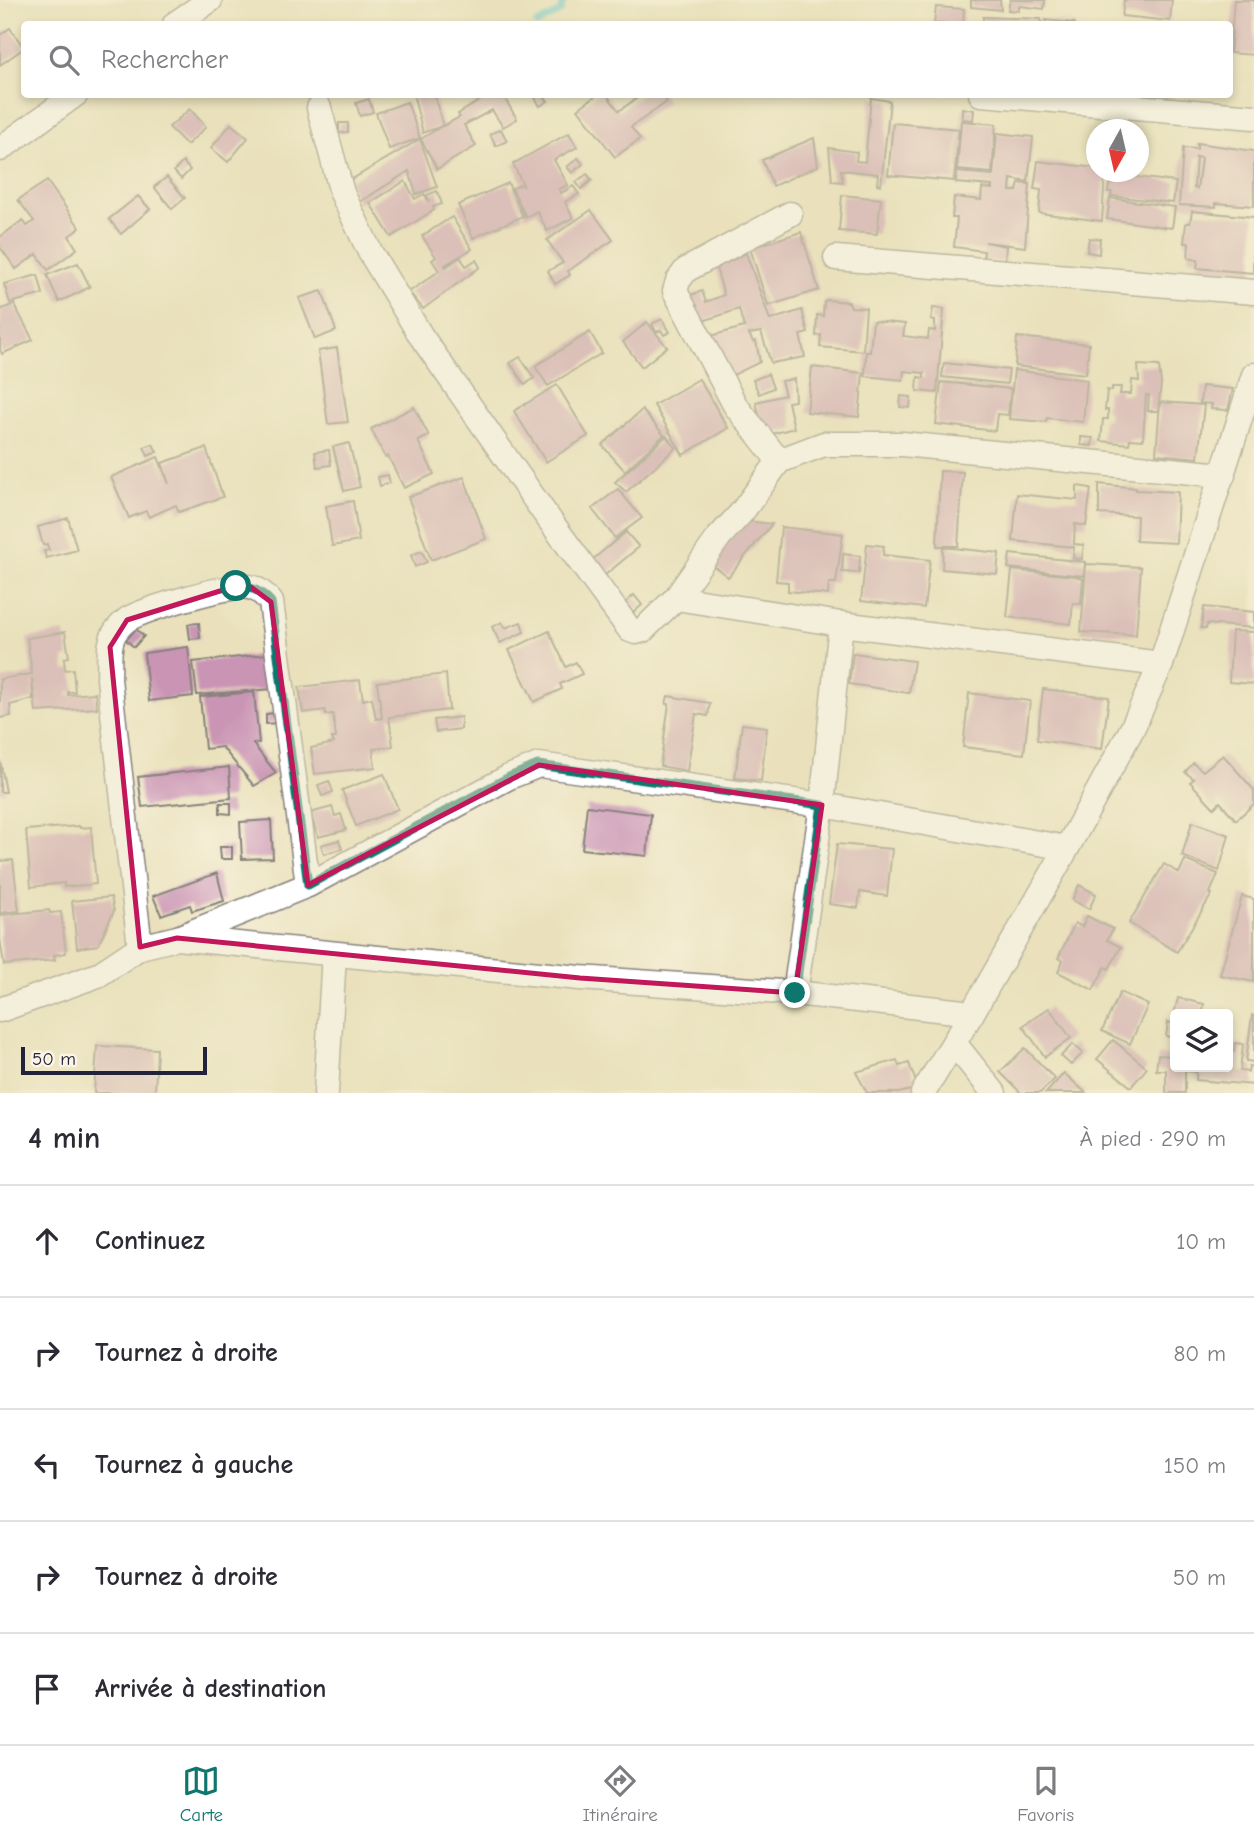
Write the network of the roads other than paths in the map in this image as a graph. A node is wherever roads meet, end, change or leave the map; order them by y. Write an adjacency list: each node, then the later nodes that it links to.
1 (210, 0): 2 (street)
2 (179, 21)
3 (69, 98): 7 (street)
4 (1028, 98): 6 (street)
5 (319, 108): 14 (street)
6 (1254, 117)
7 (5, 135)
8 (790, 214): 12 (street)
9 (836, 258): 10 (street)
10 (1254, 292)
11 (1254, 375): 13 (street)
12 (779, 461): 13 (street); 14 (street)
13 (1223, 475): 16 (street)
14 (676, 597): 15 (street)
15 (841, 624): 16 (street); 17 (street)
16 (1161, 664): 18 (street)
17 (822, 805): 18 (street); 19 (street); 23 (street)
18 (1067, 848): 25 (street)
19 (308, 885): 20 (street); 21 (street)
20 (177, 938): 21 (street); 22 (street)
21 (140, 947): 24 (street)
22 (334, 954): 23 (street); 27 (street)
23 (795, 993): 25 (street)
24 (0, 1010)
25 (972, 1013): 26 (street)
26 (954, 1044): 28 (street); 29 (street)
27 (326, 1093)
28 (923, 1093)
29 (995, 1093)

